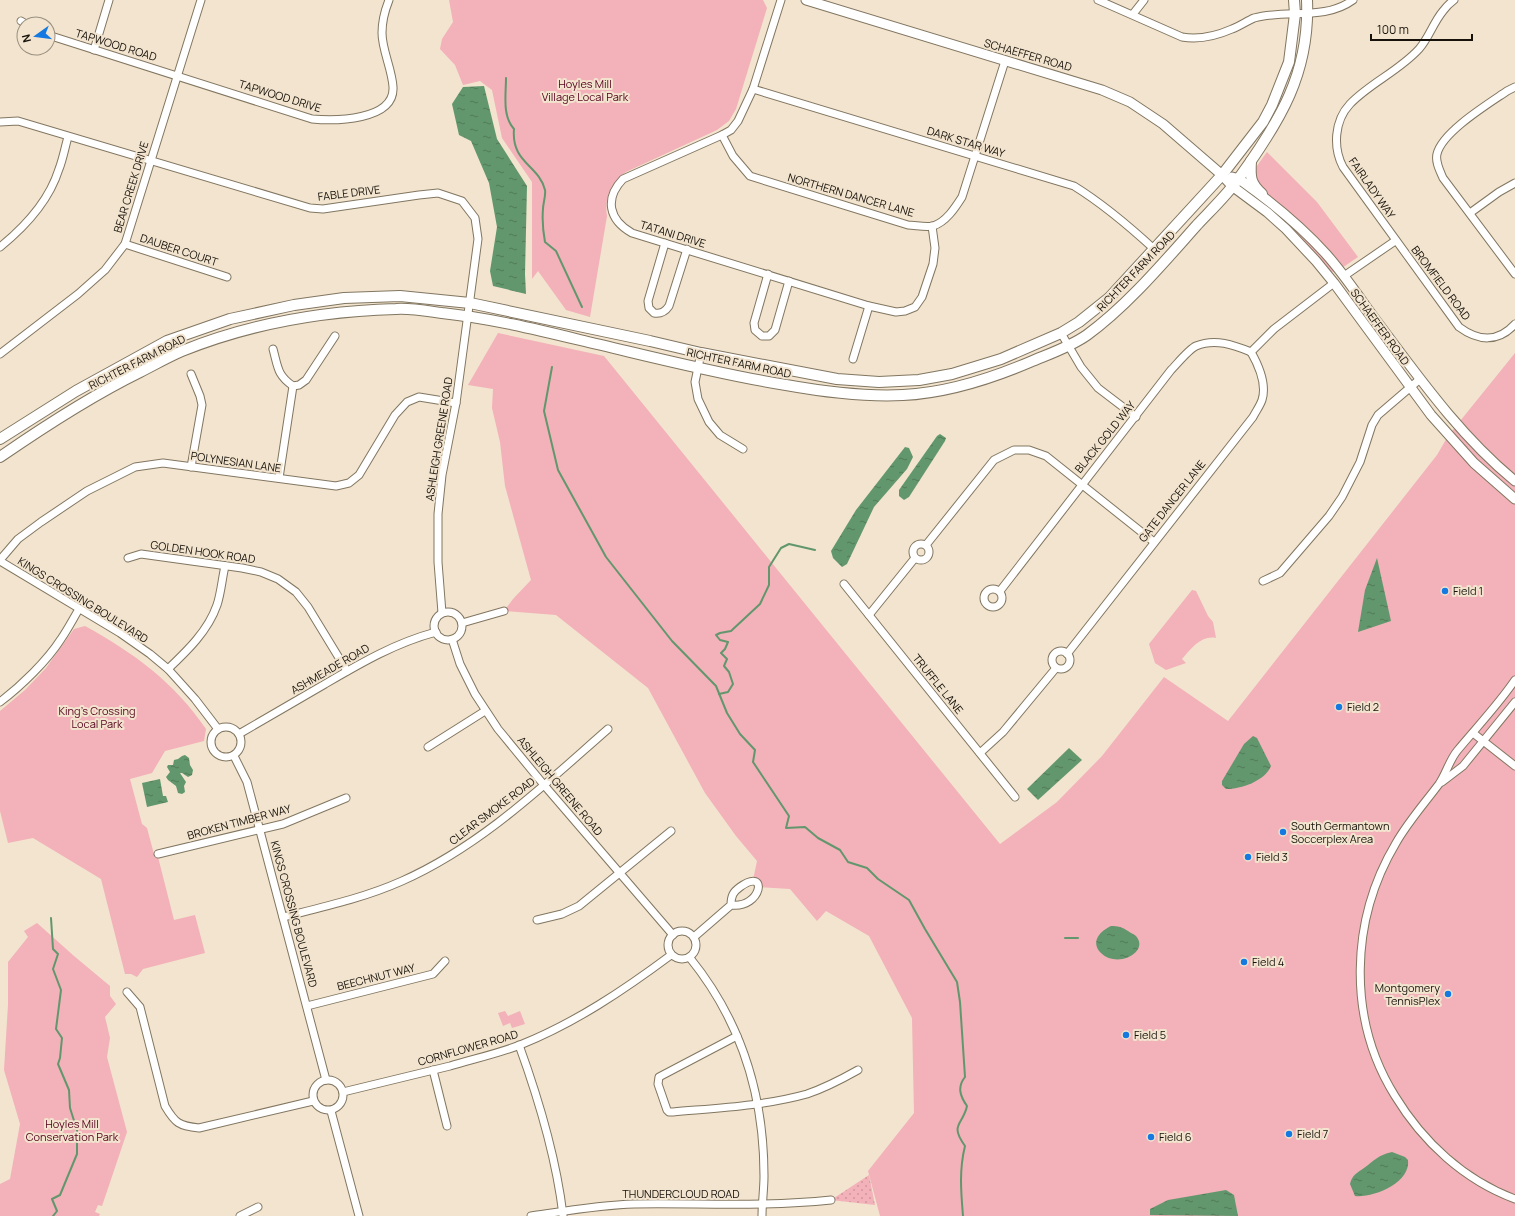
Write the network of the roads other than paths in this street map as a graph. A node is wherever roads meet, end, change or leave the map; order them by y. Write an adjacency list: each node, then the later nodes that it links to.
1 (109, 0): 16 (street)
2 (200, 0): 18 (street, BEAR CREEK DRIVE)
3 (389, 0): 18 (street, TAPWOOD DRIVE)
4 (781, 0): 20 (street, TATANI DRIVE)
5 (806, 0): 17 (street, SCHAEFFER ROAD)
6 (1098, 0): 13 (street)
7 (1144, 0): 13 (street)
8 (1294, 0): 14 (main road, RICHTER FARM ROAD)
9 (1307, 0): 12 (main road, RICHTER FARM ROAD)
10 (1353, 0): 12 (street)
11 (1454, 0): 33 (street, FAIRLADY WAY)
12 (1308, 13): 14 (street); 26 (main road, RICHTER FARM ROAD)
13 (1133, 14): 14 (street)
14 (1295, 14): 27 (main road, RICHTER FARM ROAD)
15 (56, 38): 16 (street, TAPWOOD ROAD)
16 (94, 50): 18 (street, TAPWOOD ROAD)
17 (1004, 61): 24 (street); 27 (street, SCHAEFFER ROAD)
18 (178, 76): 25 (street, BEAR CREEK DRIVE)
19 (1515, 86): 31 (street)
20 (753, 89): 22 (street, TATANI DRIVE); 24 (street, DARK STAR WAY)
21 (0, 122): 23 (street, FABLE DRIVE)
22 (722, 135): 32 (street, NORTHERN DANCER LANE); 34 (street, TATANI DRIVE)
23 (68, 137): 25 (street, FABLE DRIVE); 36 (street)
24 (974, 156): 32 (street); 38 (street, DARK STAR WAY)
25 (150, 161): 35 (street, BEAR CREEK DRIVE); 45 (street, FABLE DRIVE)
26 (1251, 161): 28 (main road, RICHTER FARM ROAD); 30 (main road)
27 (1222, 175): 28 (street, SCHAEFFER ROAD); 38 (main road, RICHTER FARM ROAD)
28 (1235, 183): 30 (street, SCHAEFFER ROAD); 44 (street, SCHAEFFER ROAD); 51 (main road, RICHTER FARM ROAD)
29 (1515, 183): 31 (street)
30 (1262, 194): 41 (street, SCHAEFFER ROAD)
31 (1470, 212): 40 (street)
32 (932, 226): 46 (street, TATANI DRIVE)
33 (1395, 241): 41 (street); 48 (street, BROMFIELD ROAD)
34 (665, 242): 37 (street, TATANI DRIVE); 37 (street)
35 (125, 244): 42 (street, DAUBER COURT); 55 (street, BEAR CREEK DRIVE)
36 (0, 247)
37 (687, 249): 39 (street, TATANI DRIVE)
38 (1154, 249): 49 (main road, RICHTER FARM ROAD)
39 (768, 274): 43 (street, TATANI DRIVE); 43 (street)
40 (1515, 274)
41 (1344, 276): 59 (street, SCHAEFFER ROAD)
42 (227, 277)
43 (789, 281): 46 (street, TATANI DRIVE)
44 (1334, 283): 53 (street); 61 (street, SCHAEFFER ROAD)
45 (470, 303): 47 (street, FABLE DRIVE); 54 (main road, RICHTER FARM ROAD); 64 (main road, RICHTER FARM ROAD)
46 (869, 306): 56 (street)
47 (468, 316): 57 (main road, RICHTER FARM ROAD); 62 (street, ASHLEIGH GREENE ROAD); 66 (main road, RICHTER FARM ROAD)
48 (1515, 324)
49 (1061, 333): 51 (street); 54 (main road, RICHTER FARM ROAD)
50 (335, 336): 60 (street)
51 (1068, 346): 57 (main road, RICHTER FARM ROAD); 63 (street)
52 (273, 349): 60 (street)
53 (1251, 352): 63 (street, BLACK GOLD WAY); 72 (street, GATE DANCER LANE)
54 (701, 353): 57 (street)
55 (0, 354)
56 (853, 360)
57 (697, 367): 65 (street)
58 (191, 374): 67 (street)
59 (1420, 379): 61 (street); 69 (street, SCHAEFFER ROAD)
60 (293, 386): 68 (street)
61 (1410, 388): 71 (street, SCHAEFFER ROAD); 78 (street)
62 (456, 403): 68 (street, POLYNESIAN LANE); 83 (street, ASHLEIGH GREENE ROAD)
63 (1136, 416): 70 (street, BLACK GOLD WAY)
64 (0, 438)
65 (742, 449)
66 (0, 457)
67 (191, 467): 68 (street, POLYNESIAN LANE); 76 (street, POLYNESIAN LANE)
68 (279, 478)
69 (1515, 481)
70 (1082, 484): 72 (street); 73 (street); 80 (street, BLACK GOLD WAY)
71 (1515, 499)
72 (1154, 542): 88 (street, GATE DANCER LANE)
73 (926, 545): 75 (street); 75 (street)
74 (128, 558): 77 (street, GOLDEN HOOK ROAD)
75 (915, 558): 84 (street)
76 (0, 561): 81 (street, KINGS CROSSING BOULEVARD)
77 (225, 566): 90 (street); 91 (street, GOLDEN HOOK ROAD)
78 (1263, 581)
79 (844, 584): 84 (street, TRUFFLE LANE)
80 (1000, 591)
81 (79, 609): 90 (street, KINGS CROSSING BOULEVARD); 93 (street)
82 (504, 611): 85 (street)
83 (442, 613): 85 (street); 86 (street)
84 (869, 615): 102 (street, TRUFFLE LANE)
85 (462, 624): 87 (street)
86 (436, 632): 87 (street); 91 (street, ASHMEADE ROAD)
87 (452, 639): 95 (street, ASHLEIGH GREENE ROAD)
88 (1067, 654): 89 (street, GATE DANCER LANE); 89 (street, GATE DANCER LANE)
89 (1056, 668): 102 (street, GATE DANCER LANE)
90 (168, 669): 96 (street, KINGS CROSSING BOULEVARD)
91 (347, 671): 99 (street, ASHMEADE ROAD)
92 (1515, 680): 98 (street)
93 (0, 702)
94 (1515, 702): 100 (street)
95 (485, 711): 101 (street); 106 (street, ASHLEIGH GREENE ROAD)
96 (218, 729): 99 (street); 103 (street)
97 (608, 729): 106 (street, CLEAR SMOKE ROAD)
98 (1473, 733): 100 (street); 105 (street)
99 (239, 734): 103 (street)
100 (1483, 741): 104 (street); 105 (street)
101 (428, 747)
102 (980, 753): 108 (street, TRUFFLE LANE)
103 (234, 756): 109 (street, KINGS CROSSING BOULEVARD)
104 (1515, 766)
105 (1440, 783): 133 (street)
106 (544, 785): 112 (street, ASHLEIGH GREENE ROAD); 114 (street, CLEAR SMOKE ROAD)
107 (346, 798): 109 (street, BROKEN TIMBER WAY)
108 (1015, 798)
109 (260, 829): 111 (street, BROKEN TIMBER WAY); 114 (street, KINGS CROSSING BOULEVARD)
110 (671, 831): 112 (street)
111 (158, 854)
112 (620, 873): 115 (street); 116 (street, ASHLEIGH GREENE ROAD)
113 (731, 905): 117 (street)
114 (283, 917): 122 (street, KINGS CROSSING BOULEVARD)
115 (537, 920)
116 (673, 934): 117 (street); 118 (street)
117 (694, 937): 119 (street)
118 (671, 955): 119 (street); 124 (street, CORNFLOWER ROAD)
119 (690, 958): 123 (street)
120 (445, 961): 122 (street, BEECHNUT WAY)
121 (127, 992): 129 (street)
122 (307, 1006): 127 (street, KINGS CROSSING BOULEVARD)
123 (737, 1036): 130 (street); 130 (street)
124 (519, 1045): 125 (street, CORNFLOWER ROAD); 137 (street)
125 (433, 1070): 128 (street, CORNFLOWER ROAD); 132 (street)
126 (858, 1070): 130 (street)
127 (326, 1080): 128 (street); 129 (street)
128 (343, 1092): 131 (street)
129 (313, 1101): 131 (street)
130 (757, 1105): 135 (street)
131 (331, 1111): 139 (street)
132 (447, 1126)
133 (1515, 1199)
134 (831, 1200): 135 (street, THUNDERCLOUD ROAD)
135 (762, 1205): 137 (street, THUNDERCLOUD ROAD); 141 (street)
136 (258, 1208): 138 (street)
137 (563, 1214): 140 (street, THUNDERCLOUD ROAD)
138 (240, 1216)
139 (359, 1216)
140 (532, 1216)
141 (762, 1216)

